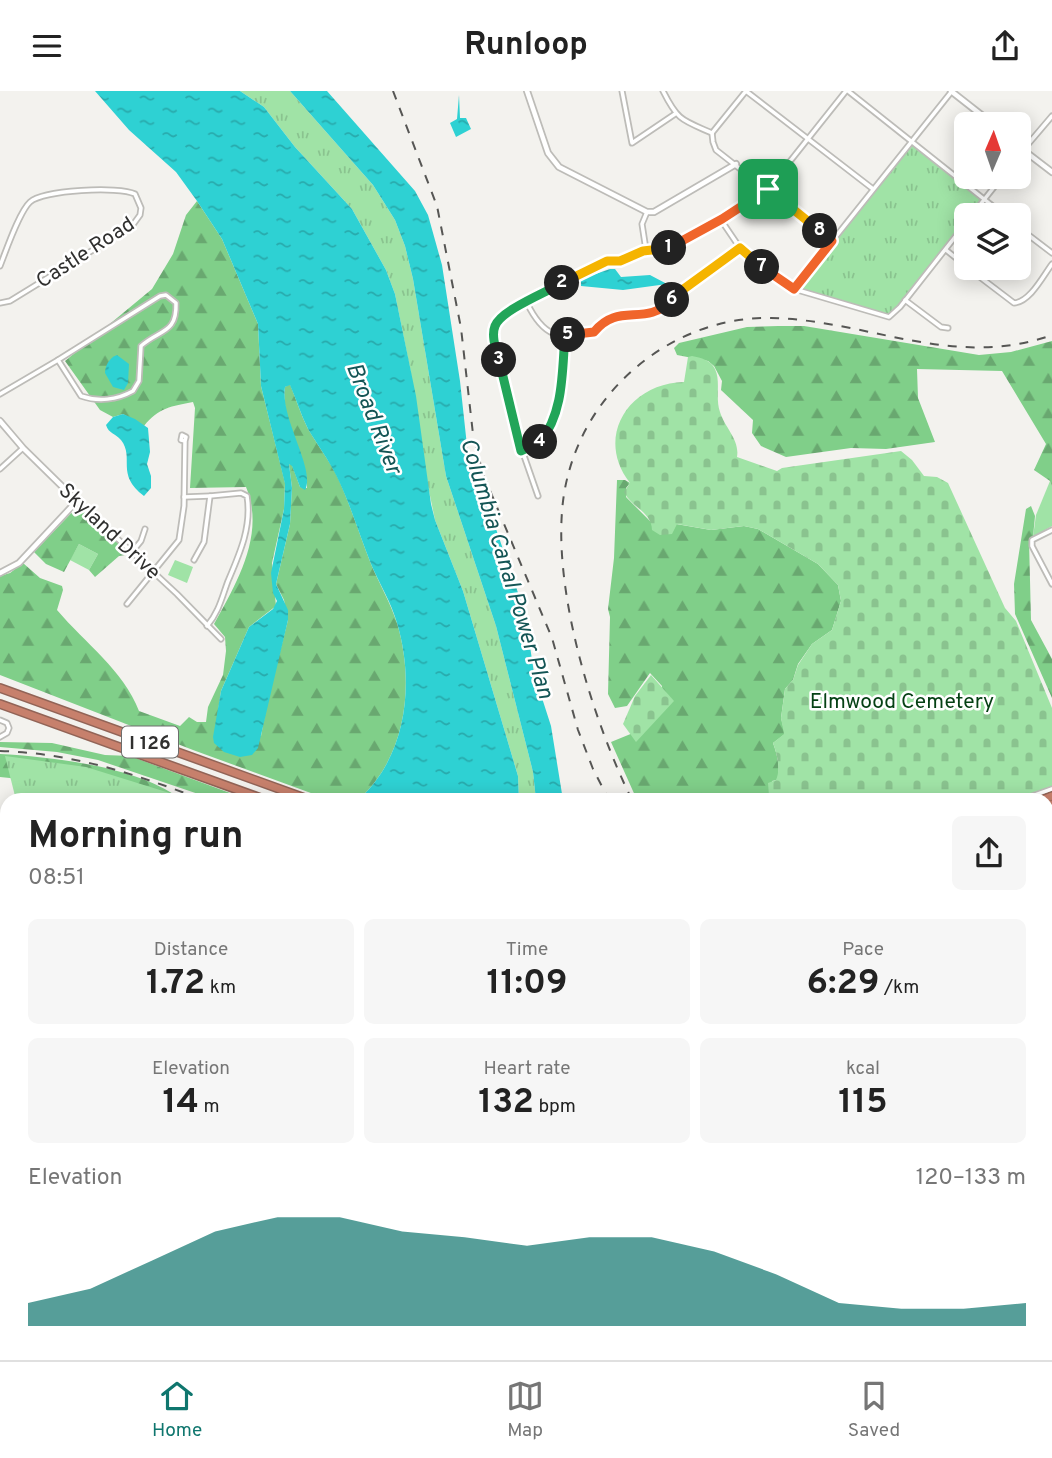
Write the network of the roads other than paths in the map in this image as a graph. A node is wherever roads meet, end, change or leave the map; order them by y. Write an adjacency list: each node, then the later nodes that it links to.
1 (527, 91): 23 (street)
2 (622, 91): 8 (street)
3 (663, 91): 8 (street)
4 (746, 91): 10 (street); 11 (street)
5 (847, 91): 11 (street); 12 (street)
6 (952, 91): 7 (street); 12 (street)
7 (978, 112)
8 (675, 114): 10 (street)
9 (1052, 116): 13 (street)
10 (712, 133): 15 (street)
11 (807, 139): 17 (street); 18 (street)
12 (912, 142): 18 (street); 20 (street)
13 (1031, 142)
14 (1031, 155): 16 (street)
15 (736, 164): 17 (street); 23 (street)
16 (1052, 171)
17 (768, 189): 24 (street); 27 (street)
18 (873, 189): 27 (street)
19 (992, 189): 20 (street)
20 (984, 199): 21 (street); 22 (street)
21 (981, 203)
22 (989, 203)
23 (647, 212): 29 (street)
24 (722, 219): 28 (street); 29 (street)
25 (1031, 237): 31 (street)
26 (954, 238): 30 (street)
27 (832, 241): 36 (street)
28 (740, 248): 36 (street); 41 (street)
29 (646, 250): 39 (street)
30 (945, 250): 32 (street); 37 (street)
31 (1052, 253)
32 (954, 257)
33 (1052, 264): 35 (street)
34 (0, 266): 38 (street, Castle Road)
35 (984, 280)
36 (794, 289): 37 (street)
37 (905, 300): 40 (street)
38 (0, 303)
39 (527, 303): 41 (street); 47 (street)
40 (948, 327)
41 (565, 335): 47 (street)
42 (58, 360): 42 (street); 43 (street)
43 (0, 394)
44 (0, 421): 46 (street, Skyland Drive)
45 (185, 440): 51 (street)
46 (23, 448): 48 (street); 52 (street, Skyland Drive)
47 (521, 451): 50 (street)
48 (0, 469)
49 (210, 496): 51 (street); 56 (street); 61 (street)
50 (538, 496)
51 (184, 497): 58 (street)
52 (78, 501): 55 (street, Skyland Drive); 57 (street)
53 (145, 529): 55 (street)
54 (1052, 530): 59 (street)
55 (132, 552): 58 (street, Skyland Drive)
56 (194, 560)
57 (0, 573)
58 (153, 573): 60 (street); 61 (street, Skyland Drive)
59 (1052, 584)
60 (127, 604)
61 (207, 625): 62 (street, Skyland Drive)
62 (221, 639)
63 (0, 688): 68 (highway, I 126)
64 (0, 703): 67 (highway, I 126)
65 (0, 720): 66 (street)
66 (0, 737)
67 (247, 793)
68 (291, 793)

